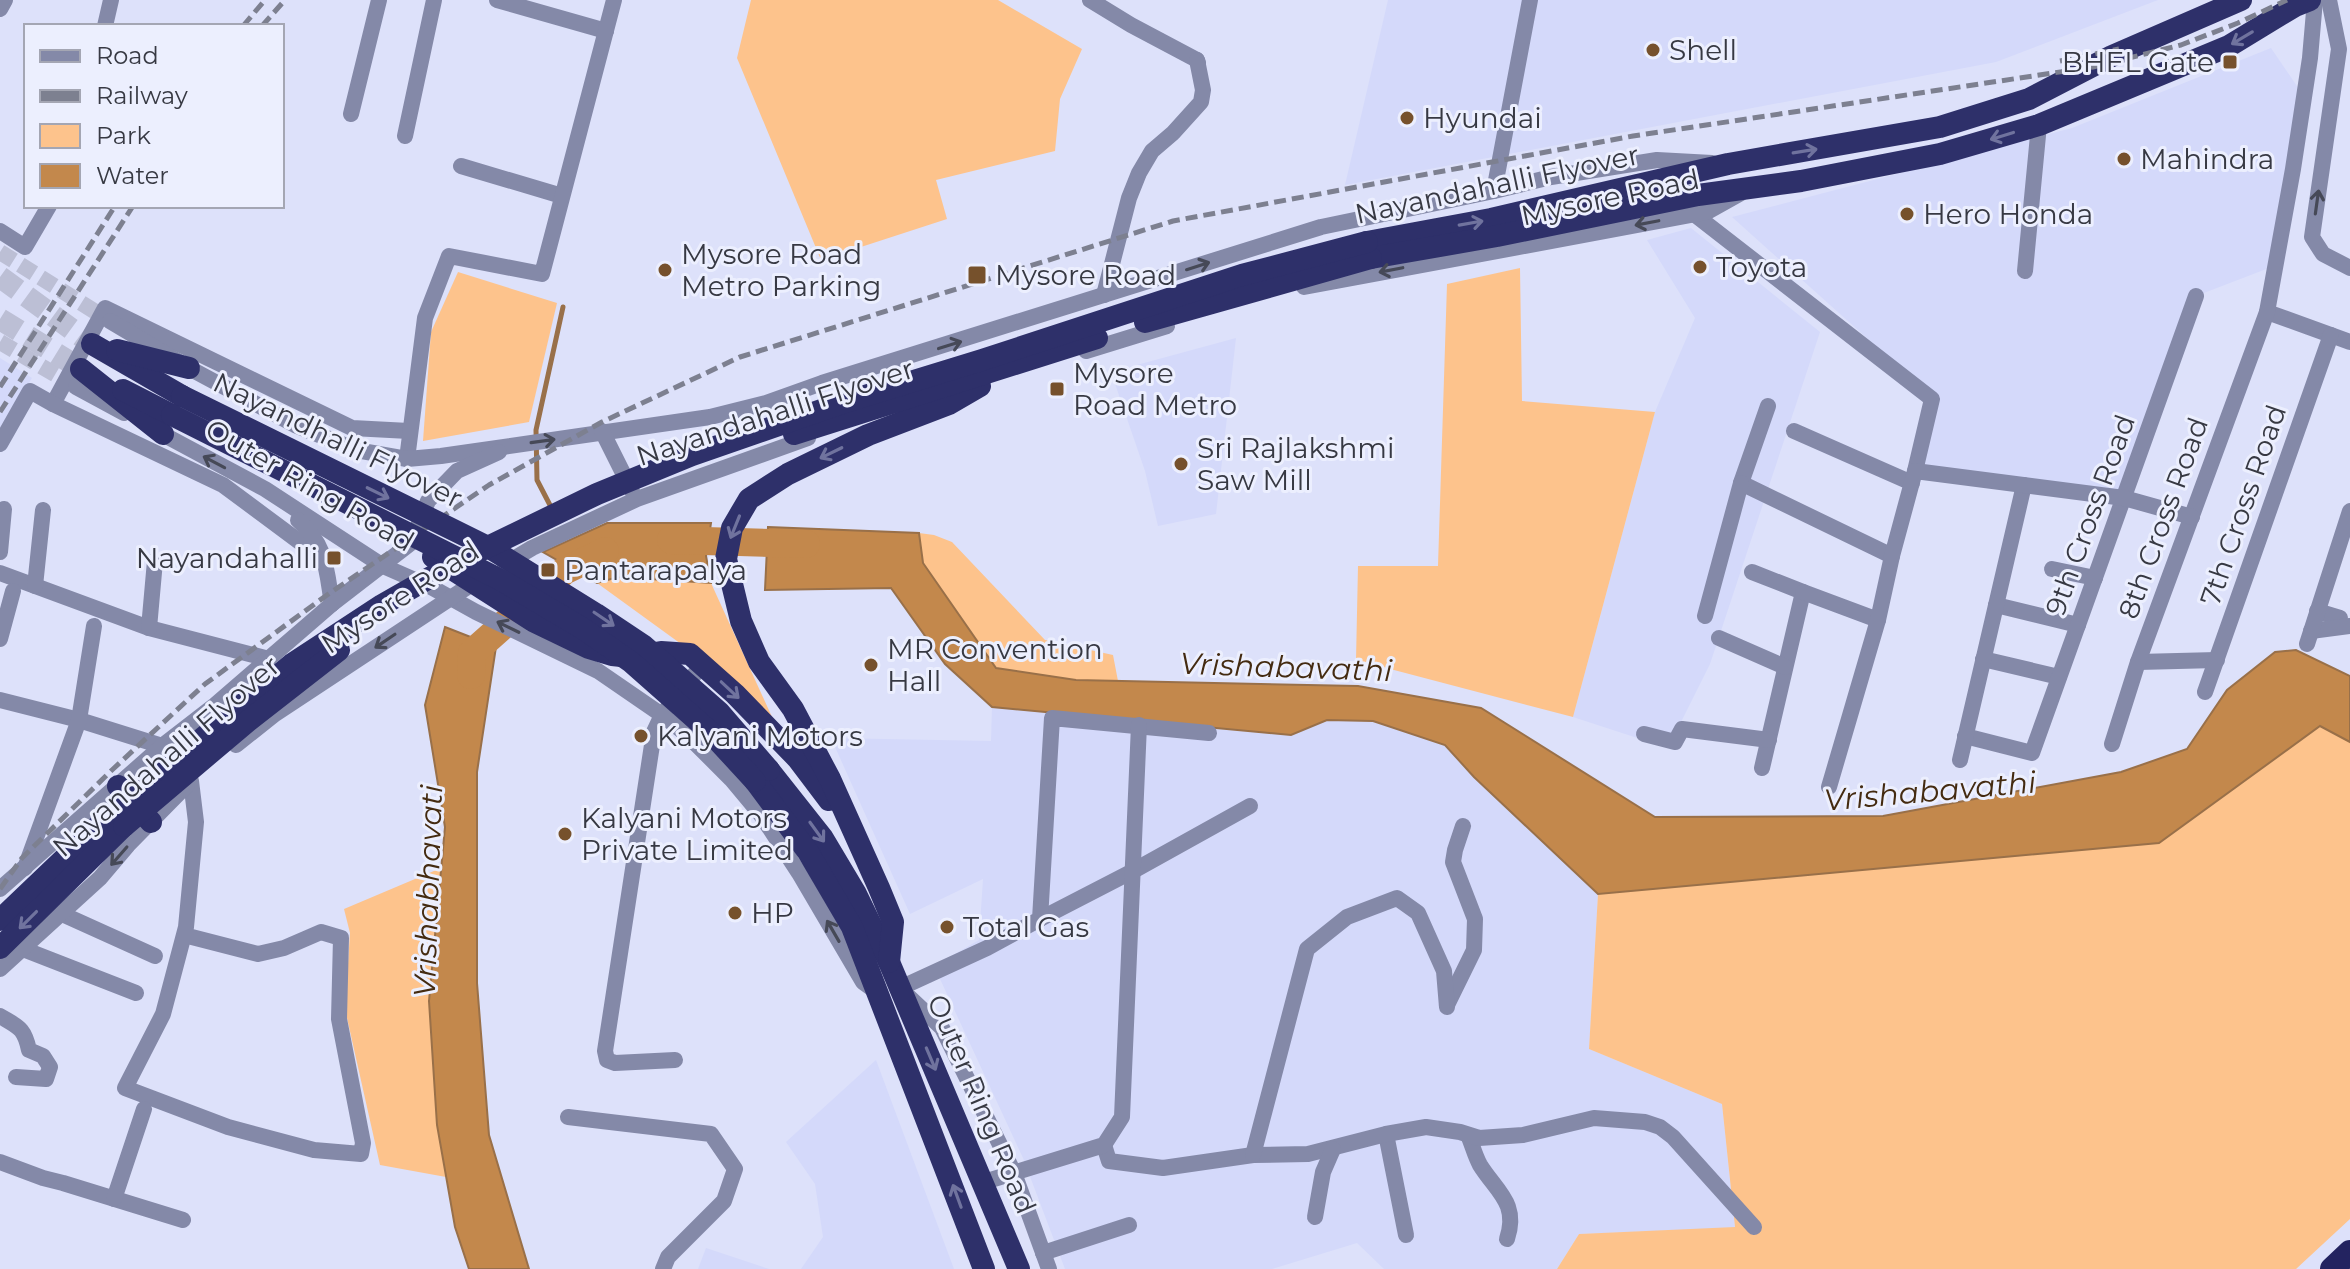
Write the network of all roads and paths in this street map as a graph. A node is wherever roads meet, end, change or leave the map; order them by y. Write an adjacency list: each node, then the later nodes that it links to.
1 (5, 0): 12 (street)
2 (111, 0): 13 (street)
3 (379, 0): 16 (street)
4 (434, 0): 18 (street)
5 (497, 0): 14 (street)
6 (614, 0): 14 (street)
7 (1090, 0): 30 (street)
8 (1530, 0): 22 (street)
9 (2241, 0): 19 (highway, Mysore Road, one-way to 9)
10 (2313, 0): 17 (highway, Mysore Road, one-way to 17); 32 (street, 8th Cross Road)
11 (2331, 0): 15 (street); 28 (street, one-way to 11)
12 (0, 9)
13 (105, 24)
14 (606, 31): 23 (street)
15 (2350, 51)
16 (351, 114)
17 (2039, 125): 24 (highway, Mysore Road, one-way to 24); 29 (street)
18 (405, 136)
19 (1728, 164): 21 (highway, Mysore Road); 22 (street, Mysore Road)
20 (461, 166): 23 (street)
21 (1662, 180): 27 (highway, Nayandahalli Flyover, one-way to 21)
22 (1494, 191): 30 (street, Mysore Road, one-way to 22)
23 (562, 196): 42 (street)
24 (1696, 205): 27 (highway, Nayandahalli Flyover); 38 (street, Mysore Road, one-way to 38); 48 (street)
25 (48, 208): 26 (street)
26 (0, 231)
27 (1369, 250): 111 (highway, Nayandahalli Flyover, bridge)
28 (2350, 268)
29 (2025, 271)
30 (1104, 295): 43 (street, Mysore Road, one-way to 30)
31 (2196, 296): 52 (street, 9th Cross Road)
32 (2267, 312): 34 (street); 57 (street, 8th Cross Road)
33 (110, 321): 36 (street, Outer Ring Road)
34 (2331, 335): 35 (street); 88 (street, 7th Cross Road)
35 (2350, 342)
36 (189, 368): 41 (highway, Outer Ring Road); 47 (street, Outer Ring Road)
37 (79, 378): 41 (highway, Outer Ring Road)
38 (980, 386): 53 (street, Mysore Road); 114 (highway, one-way to 114)
39 (53, 404): 42 (street); 45 (street); 61 (street)
40 (1768, 406): 49 (street)
41 (172, 415): 51 (street, Outer Ring Road, one-way to 41); 106 (highway, Nayandhalli Flyover, bridge)
42 (409, 431): 47 (street)
43 (602, 431): 46 (street, Mysore Road, one-way to 43); 53 (street)
44 (1794, 431): 48 (street)
45 (0, 444)
46 (515, 445): 47 (street, Outer Ring Road); 58 (street)
47 (407, 459)
48 (1914, 477): 50 (street); 60 (street)
49 (1741, 483): 60 (street); 77 (street)
50 (2024, 485): 52 (street); 75 (street)
51 (265, 489): 61 (street); 63 (street, Outer Ring Road)
52 (2124, 498): 57 (street); 67 (street, 9th Cross Road)
53 (637, 499): 68 (street, Mysore Road)
54 (4, 509): 59 (street)
55 (43, 510): 69 (street)
56 (2350, 511): 76 (street)
57 (2192, 517): 89 (street, 8th Cross Road)
58 (411, 543): 63 (street, Mysore Road); 68 (highway)
59 (0, 552)
60 (1892, 556): 78 (street)
61 (324, 560): 73 (street)
62 (155, 561): 82 (street)
63 (383, 566): 72 (street, Outer Ring Road); 73 (street, Mysore Road)
64 (2052, 569): 67 (street)
65 (1752, 572): 71 (street)
66 (0, 573): 69 (street)
67 (2095, 578): 80 (street, 9th Cross Road)
68 (472, 584): 72 (street, Mysore Road); 74 (highway)
69 (35, 586): 82 (street)
70 (13, 591): 85 (street)
71 (1803, 592): 78 (street); 91 (street)
72 (450, 598): 74 (street, Outer Ring Road); 107 (street, Mysore Road, one-way to 107)
73 (332, 604): 86 (street, Mysore Road)
74 (484, 604): 83 (highway)
75 (1996, 605): 80 (street); 87 (street)
76 (2317, 611): 79 (street); 79 (street)
77 (1705, 616)
78 (1878, 620): 109 (street)
79 (2345, 622)
80 (2078, 625): 92 (street, 9th Cross Road)
81 (94, 626): 96 (street)
82 (149, 628): 86 (street)
83 (536, 632): 90 (highway); 95 (street, Outer Ring Road)
84 (1719, 638): 91 (street)
85 (0, 639)
86 (269, 659): 103 (street, Mysore Road)
87 (1983, 659): 92 (street); 100 (street)
88 (2217, 660): 89 (street); 93 (street, 7th Cross Road)
89 (2138, 662): 102 (street, 8th Cross Road)
90 (702, 665): 95 (street); 114 (highway, one-way to 114)
91 (1785, 667): 101 (street)
92 (2059, 677): 100 (street, 9th Cross Road)
93 (2205, 692)
94 (0, 700): 96 (street)
95 (662, 715): 127 (street, Outer Ring Road, one-way to 95); 130 (street)
96 (79, 720): 103 (street); 115 (street)
97 (1139, 725): 98 (street); 116 (street); 119 (street)
98 (1209, 733)
99 (1644, 734): 101 (street)
100 (1965, 736): 104 (street)
101 (1769, 740): 105 (street)
102 (2112, 744)
103 (162, 746): 107 (street); 108 (street, Mysore Road)
104 (1960, 760)
105 (1762, 768)
106 (762, 776): 125 (highway, Outer Ring Road, one-way to 125); 127 (highway, Outer Ring Road)
107 (191, 781): 112 (street, Mysore Road); 121 (street)
108 (118, 786): 112 (highway); 115 (street, Mysore Road)
109 (1829, 787)
110 (1250, 806): 116 (street)
111 (118, 819): 120 (highway, Nayandahalli Flyover); 122 (highway, Nayandahalli Flyover, one-way to 122)
112 (151, 822): 118 (street, Mysore Road, one-way to 118)
113 (1463, 826): 138 (street)
114 (859, 840): 125 (highway)
115 (25, 868): 117 (street, Mysore Road)
116 (1133, 871): 119 (street); 136 (street)
117 (0, 889)
118 (62, 914): 123 (street, Mysore Road); 124 (street)
119 (1040, 919): 127 (street)
120 (0, 920)
121 (184, 935): 121 (street)
122 (0, 948)
123 (23, 949): 126 (street, Mysore Road); 128 (street)
124 (155, 956)
125 (889, 962): 127 (highway, Outer Ring Road)
126 (0, 969)
127 (889, 990): 140 (street); 141 (highway, Outer Ring Road, one-way to 141); 152 (highway, Outer Ring Road, one-way to 127)
128 (136, 993)
129 (0, 1016): 131 (street)
130 (675, 1060)
131 (16, 1077)
132 (144, 1109): 142 (street)
133 (568, 1117): 151 (street)
134 (1386, 1134): 135 (street); 137 (street); 147 (street)
135 (1468, 1135): 146 (street); 148 (street)
136 (1104, 1145): 138 (street); 140 (street)
137 (1333, 1149): 138 (street); 143 (street)
138 (1253, 1155)
139 (0, 1162): 142 (street)
140 (1014, 1173): 141 (street); 150 (street)
141 (984, 1182): 153 (highway, Outer Ring Road)
142 (114, 1199): 144 (street)
143 (1315, 1217)
144 (183, 1220)
145 (1129, 1225): 150 (street)
146 (1754, 1227)
147 (1406, 1235)
148 (1507, 1239)
149 (2350, 1252): 154 (highway)
150 (1046, 1261)
151 (663, 1269)
152 (984, 1269)
153 (1019, 1269)
154 (2332, 1269)

